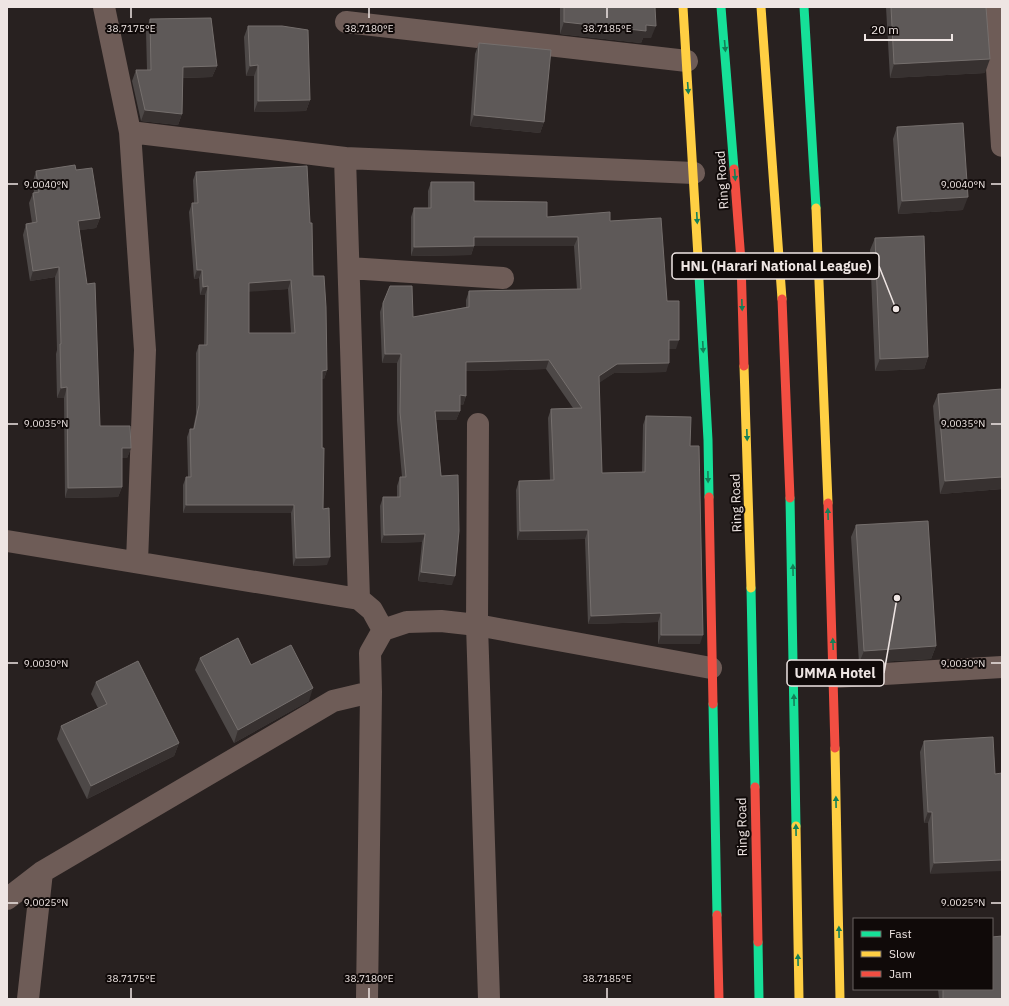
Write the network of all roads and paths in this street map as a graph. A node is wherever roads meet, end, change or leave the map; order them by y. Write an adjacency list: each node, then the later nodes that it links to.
1 (104, 7): 9 (street)
2 (683, 7): 8 (main road)
3 (721, 7): 31 (main road, Ring Road, one-way to 31)
4 (761, 7): 32 (main road, one-way to 4)
5 (804, 7): 23 (main road, one-way to 5)
6 (993, 7): 10 (street)
7 (346, 22): 8 (street)
8 (687, 61): 12 (main road, one-way to 12)
9 (130, 132): 11 (street); 17 (street)
10 (1002, 146)
11 (345, 158): 12 (street); 13 (street)
12 (694, 173): 22 (main road, one-way to 22)
13 (349, 268): 14 (street); 18 (street)
14 (503, 278)
15 (478, 424): 19 (street)
16 (7, 541): 17 (street)
17 (137, 562): 18 (street)
18 (359, 598): 20 (street)
19 (477, 625): 20 (street); 22 (street); 29 (street)
20 (382, 630): 24 (street)
21 (1002, 667): 23 (street)
22 (711, 668): 30 (main road)
23 (834, 677): 33 (main road, one-way to 23)
24 (371, 692): 25 (street); 28 (street)
25 (42, 872): 26 (street); 27 (street)
26 (7, 899)
27 (28, 999)
28 (368, 999)
29 (489, 999)
30 (719, 999)
31 (759, 999)
32 (799, 999)
33 (840, 999)

